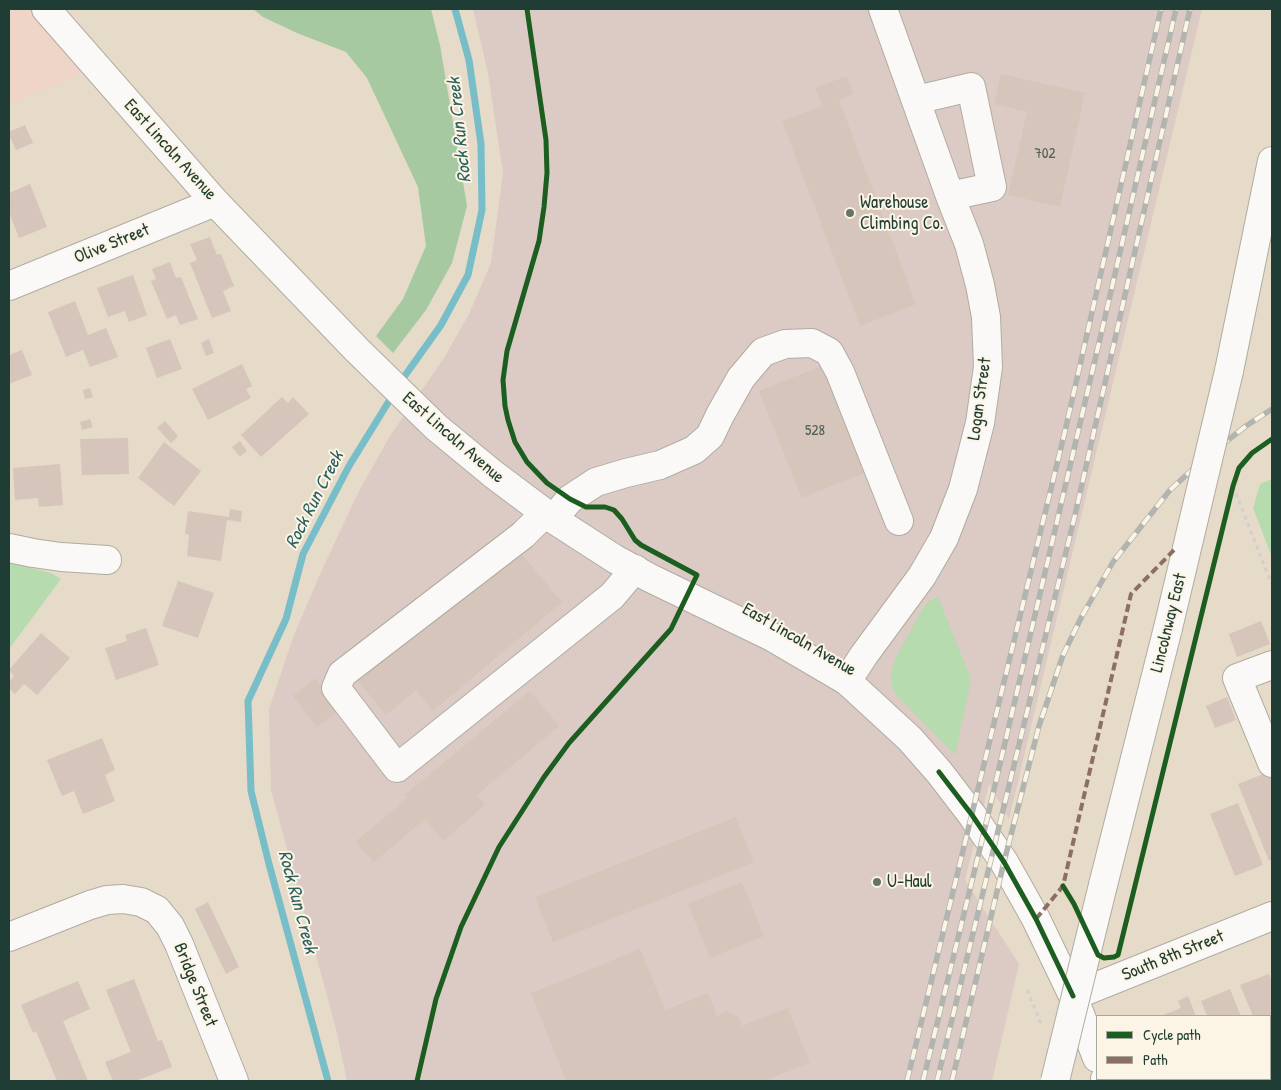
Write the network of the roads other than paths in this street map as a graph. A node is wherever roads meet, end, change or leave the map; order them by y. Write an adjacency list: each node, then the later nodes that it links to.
1 (46, 9): 6 (main road, East Lincoln Avenue)
2 (883, 9): 3 (main road, Logan Street)
3 (916, 100): 5 (main road, Logan Street); 5 (main road)
4 (1272, 162): 21 (main road, Lincolnway East, bridge)
5 (950, 196): 14 (main road, Logan Street)
6 (216, 202): 7 (main road, Olive Street); 8 (main road, East Lincoln Avenue)
7 (9, 286)
8 (549, 516): 9 (main road); 12 (main road, East Lincoln Avenue); 12 (main road)
9 (899, 521)
10 (9, 548): 11 (main road)
11 (107, 560)
12 (634, 570): 14 (main road, East Lincoln Avenue)
13 (1272, 665): 15 (main road)
14 (847, 681): 18 (main road, East Lincoln Avenue)
15 (1272, 763)
16 (1272, 916): 18 (main road, South 8th Street)
17 (9, 937): 20 (main road, Bridge Street)
18 (1073, 996): 19 (main road, East Lincoln Avenue)
19 (1096, 1055)
20 (234, 1081)
21 (1055, 1081)

